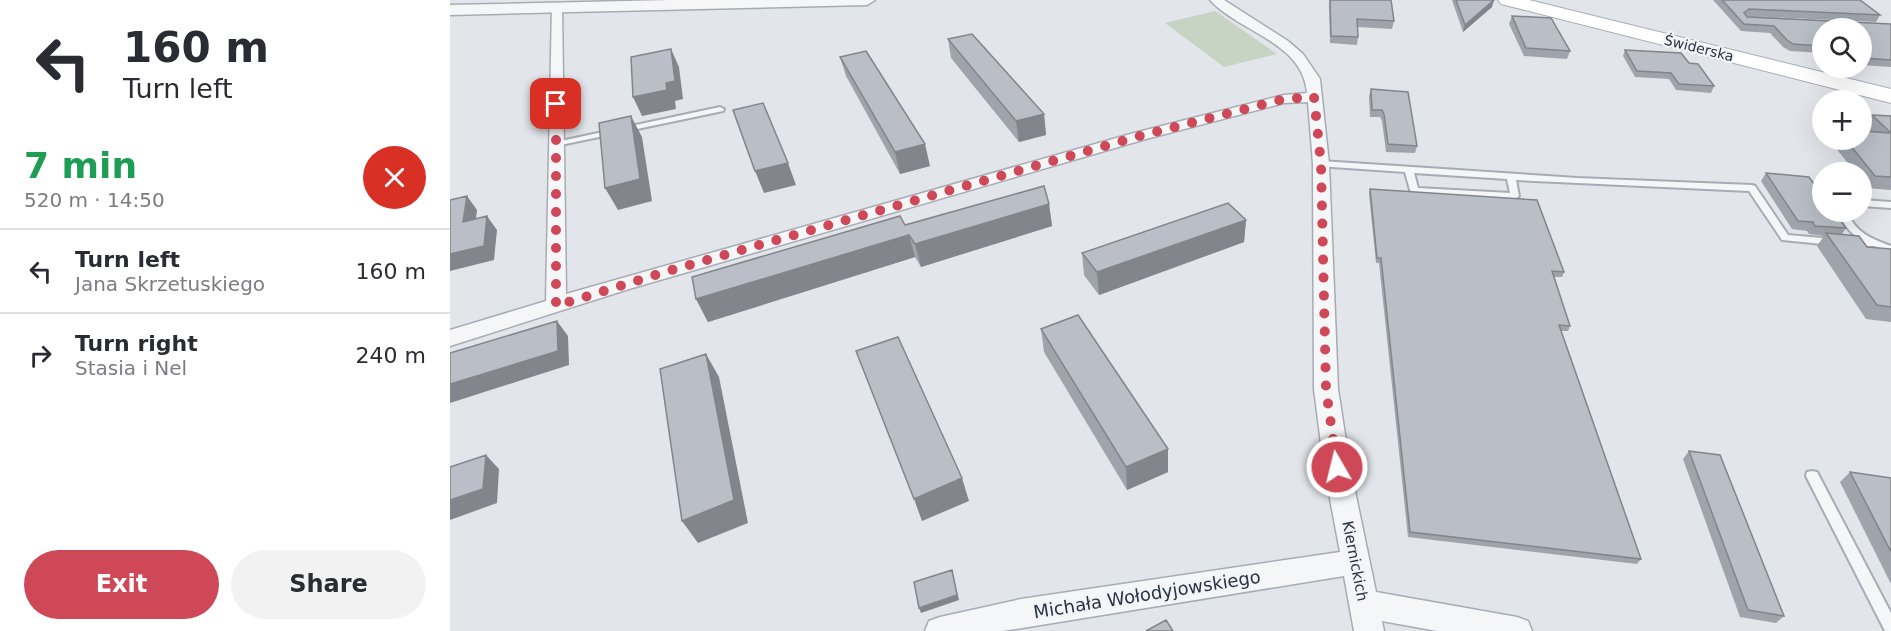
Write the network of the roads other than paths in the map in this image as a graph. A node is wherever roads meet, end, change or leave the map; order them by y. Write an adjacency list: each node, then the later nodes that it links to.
1 (867, 0): 4 (street)
2 (1216, 0): 7 (street, Kiernickich)
3 (1507, 0): 6 (main road, Świderska)
4 (556, 7): 5 (street); 9 (street)
5 (450, 10)
6 (1891, 96)
7 (1314, 97): 10 (street, Kiernickich); 18 (street)
8 (720, 109): 9 (lane)
9 (556, 144): 18 (street)
10 (1321, 164): 11 (lane); 21 (street, Kiernickich)
11 (1409, 170): 12 (lane); 12 (lane)
12 (1511, 177): 16 (lane)
13 (1872, 203): 14 (lane)
14 (1891, 205)
15 (1848, 222): 16 (lane)
16 (1875, 243): 17 (lane)
17 (1891, 249)
18 (556, 306): 19 (street)
19 (450, 338)
20 (1812, 476): 23 (lane)
21 (1355, 562): 22 (street, Kiernickich); 24 (street, Michała Wołodyjowskiego)
22 (1366, 618): 25 (street)
23 (1891, 628)
24 (940, 631)
25 (1517, 631)

